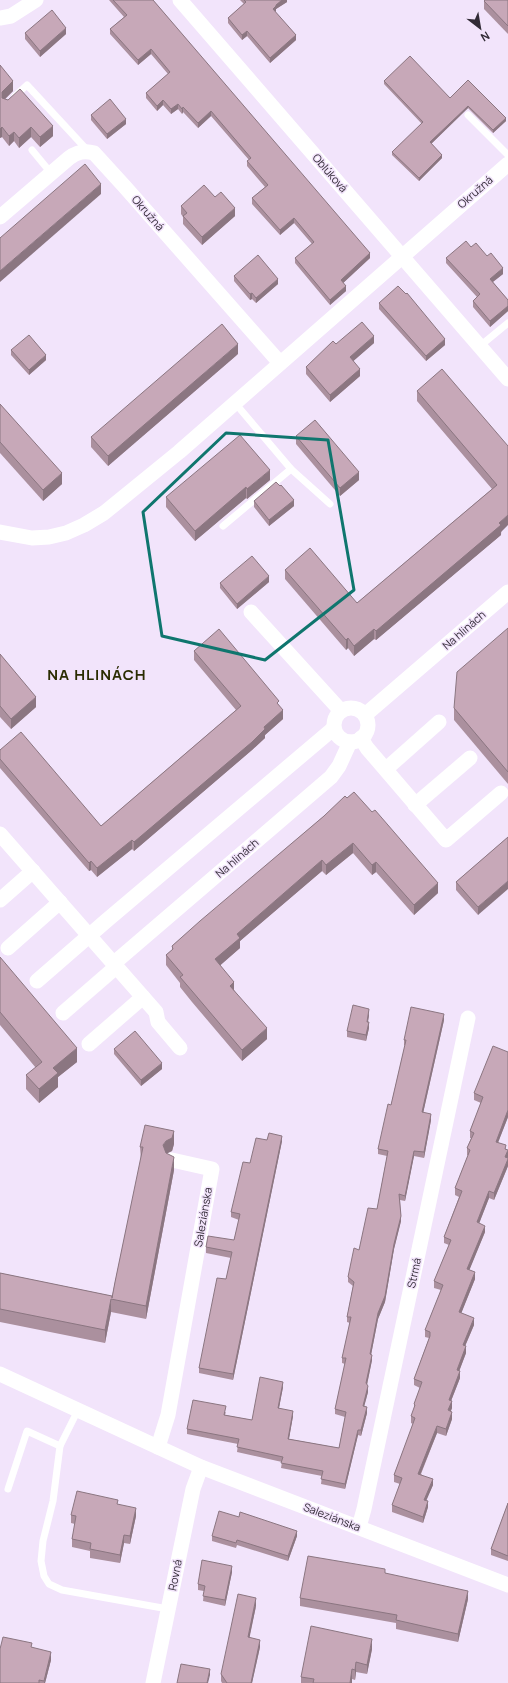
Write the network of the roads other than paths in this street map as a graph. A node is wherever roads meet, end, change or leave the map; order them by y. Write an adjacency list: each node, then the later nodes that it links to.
1 (36, 0): 3 (street)
2 (180, 0): 12 (street, Oblúková)
3 (0, 18)
4 (10, 101): 7 (lane)
5 (468, 114): 8 (lane)
6 (32, 150): 10 (lane)
7 (88, 151): 10 (street); 15 (street, Okružná)
8 (508, 155)
9 (508, 164): 12 (street, Okružná)
10 (52, 173): 11 (street)
11 (0, 217)
12 (402, 257): 14 (street, Oblúková); 15 (street, Okružná)
13 (508, 323): 14 (lane)
14 (480, 346): 16 (street)
15 (280, 363): 17 (street, Okružná)
16 (508, 380)
17 (235, 403): 18 (lane); 21 (street, Okružná)
18 (291, 469): 19 (lane); 20 (lane)
19 (330, 504)
20 (223, 526)
21 (0, 532)
22 (508, 592): 25 (street, Na hlinách)
23 (251, 612): 24 (street)
24 (340, 711): 25 (street); 27 (street)
25 (365, 715): 28 (street)
26 (439, 722): 30 (street)
27 (334, 728): 28 (street); 37 (street)
28 (356, 740): 30 (street); 39 (street, Na hlinách)
29 (470, 758): 32 (street)
30 (386, 769): 32 (street)
31 (501, 793): 32 (street)
32 (415, 805)
33 (0, 834): 34 (street)
34 (33, 871): 35 (street); 36 (street)
35 (0, 900)
36 (60, 902): 37 (street); 38 (street)
37 (89, 936): 39 (street); 40 (street)
38 (8, 948)
39 (115, 966): 41 (street); 42 (street, Na hlinách)
40 (37, 982)
41 (143, 997): 44 (street); 45 (street)
42 (63, 1013)
43 (468, 1018): 53 (street, Strmá)
44 (89, 1044)
45 (180, 1048)
46 (172, 1160): 50 (street, Saleziánska)
47 (0, 1374): 48 (street, Saleziánska)
48 (78, 1410): 49 (lane); 50 (street, Saleziánska)
49 (60, 1446): 52 (lane); 55 (lane)
50 (158, 1447): 51 (street, Saleziánska)
51 (200, 1468): 53 (street, Saleziánska); 55 (street, Rovná)
52 (8, 1489)
53 (359, 1527): 54 (street, Saleziánska)
54 (508, 1585)
55 (168, 1609): 56 (street, Rovná)
56 (153, 1683)

